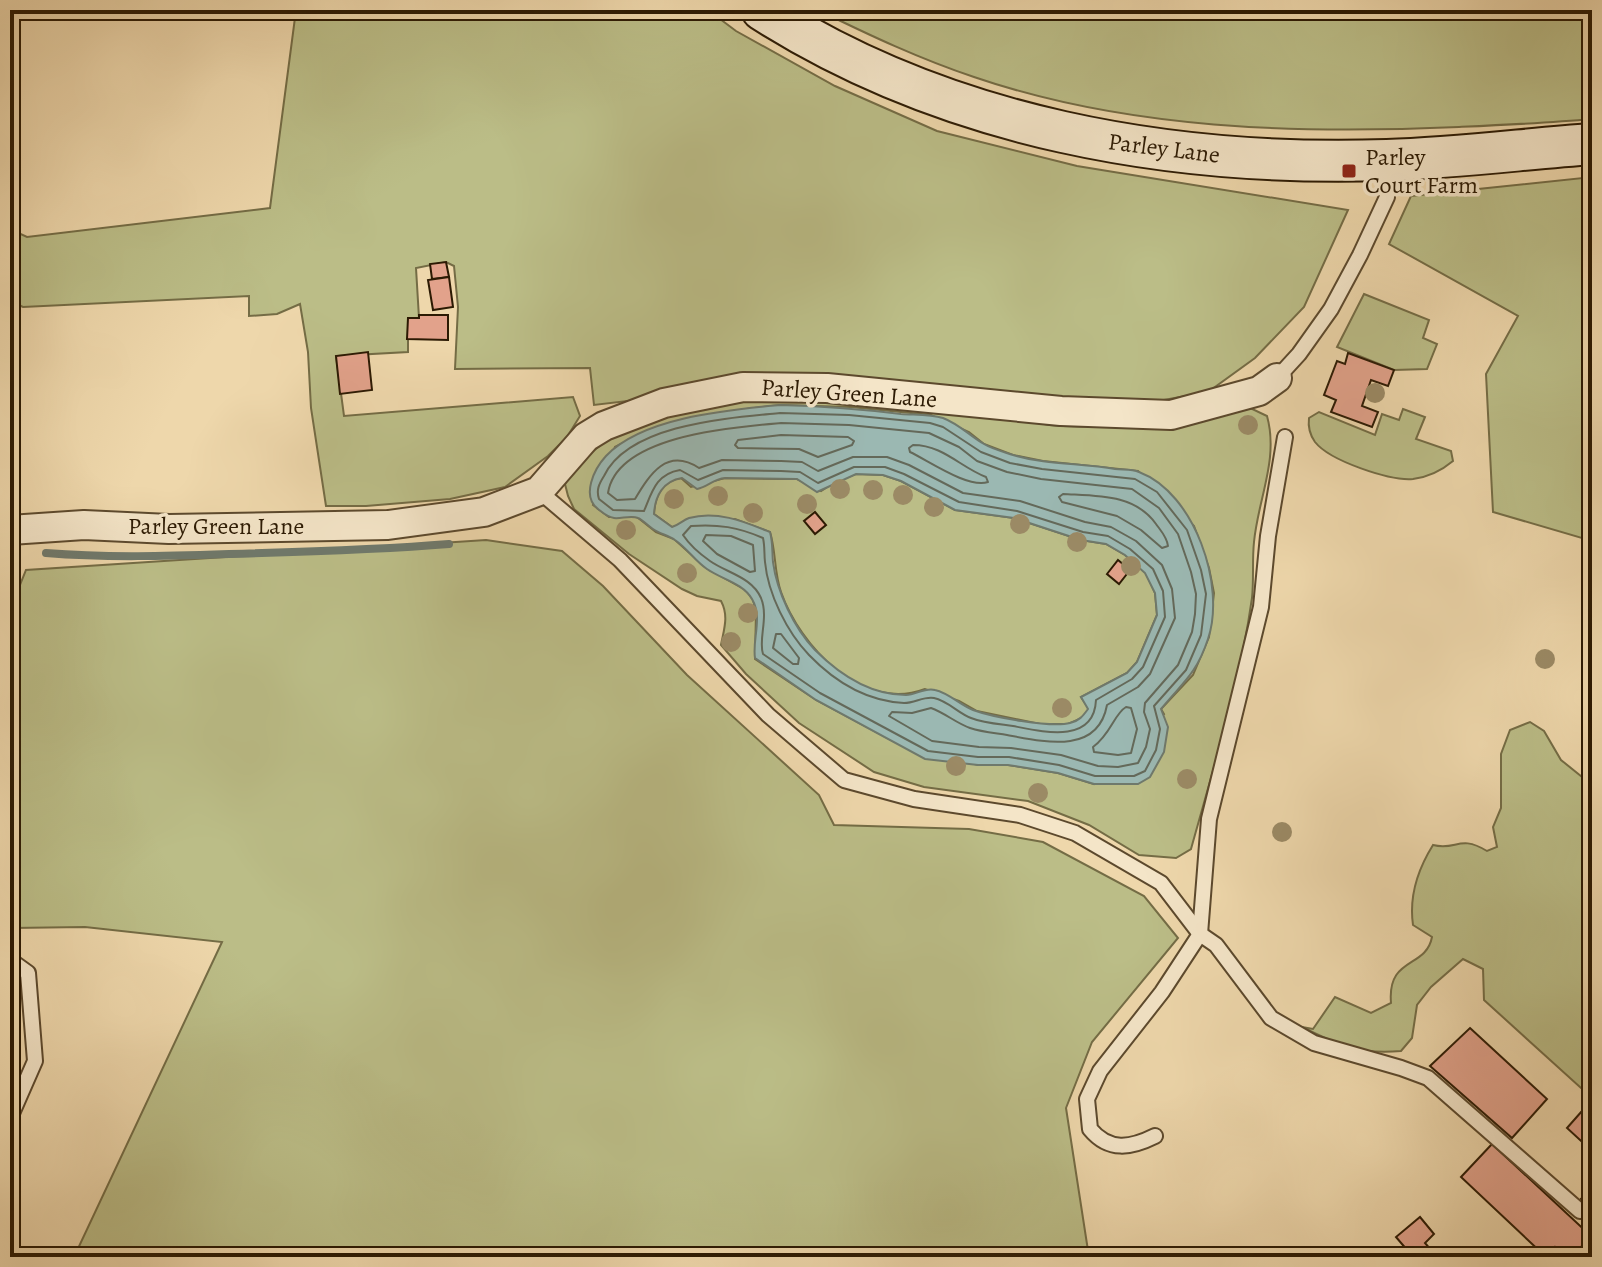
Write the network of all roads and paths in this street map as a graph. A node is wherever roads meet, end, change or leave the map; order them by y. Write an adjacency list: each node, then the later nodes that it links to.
1 (762, 10): 3 (main road, Parley Lane)
2 (1592, 144): 3 (main road, Parley Lane)
3 (1388, 160): 4 (lane, Parley Green Lane)
4 (1277, 378): 6 (street, Parley Green Lane)
5 (1285, 437): 8 (lane)
6 (539, 491): 7 (street, Parley Green Lane); 8 (lane)
7 (10, 532)
8 (1200, 934): 11 (lane); 12 (lane)
9 (10, 960): 10 (lane)
10 (10, 1118)
11 (1155, 1136)
12 (1580, 1211)

